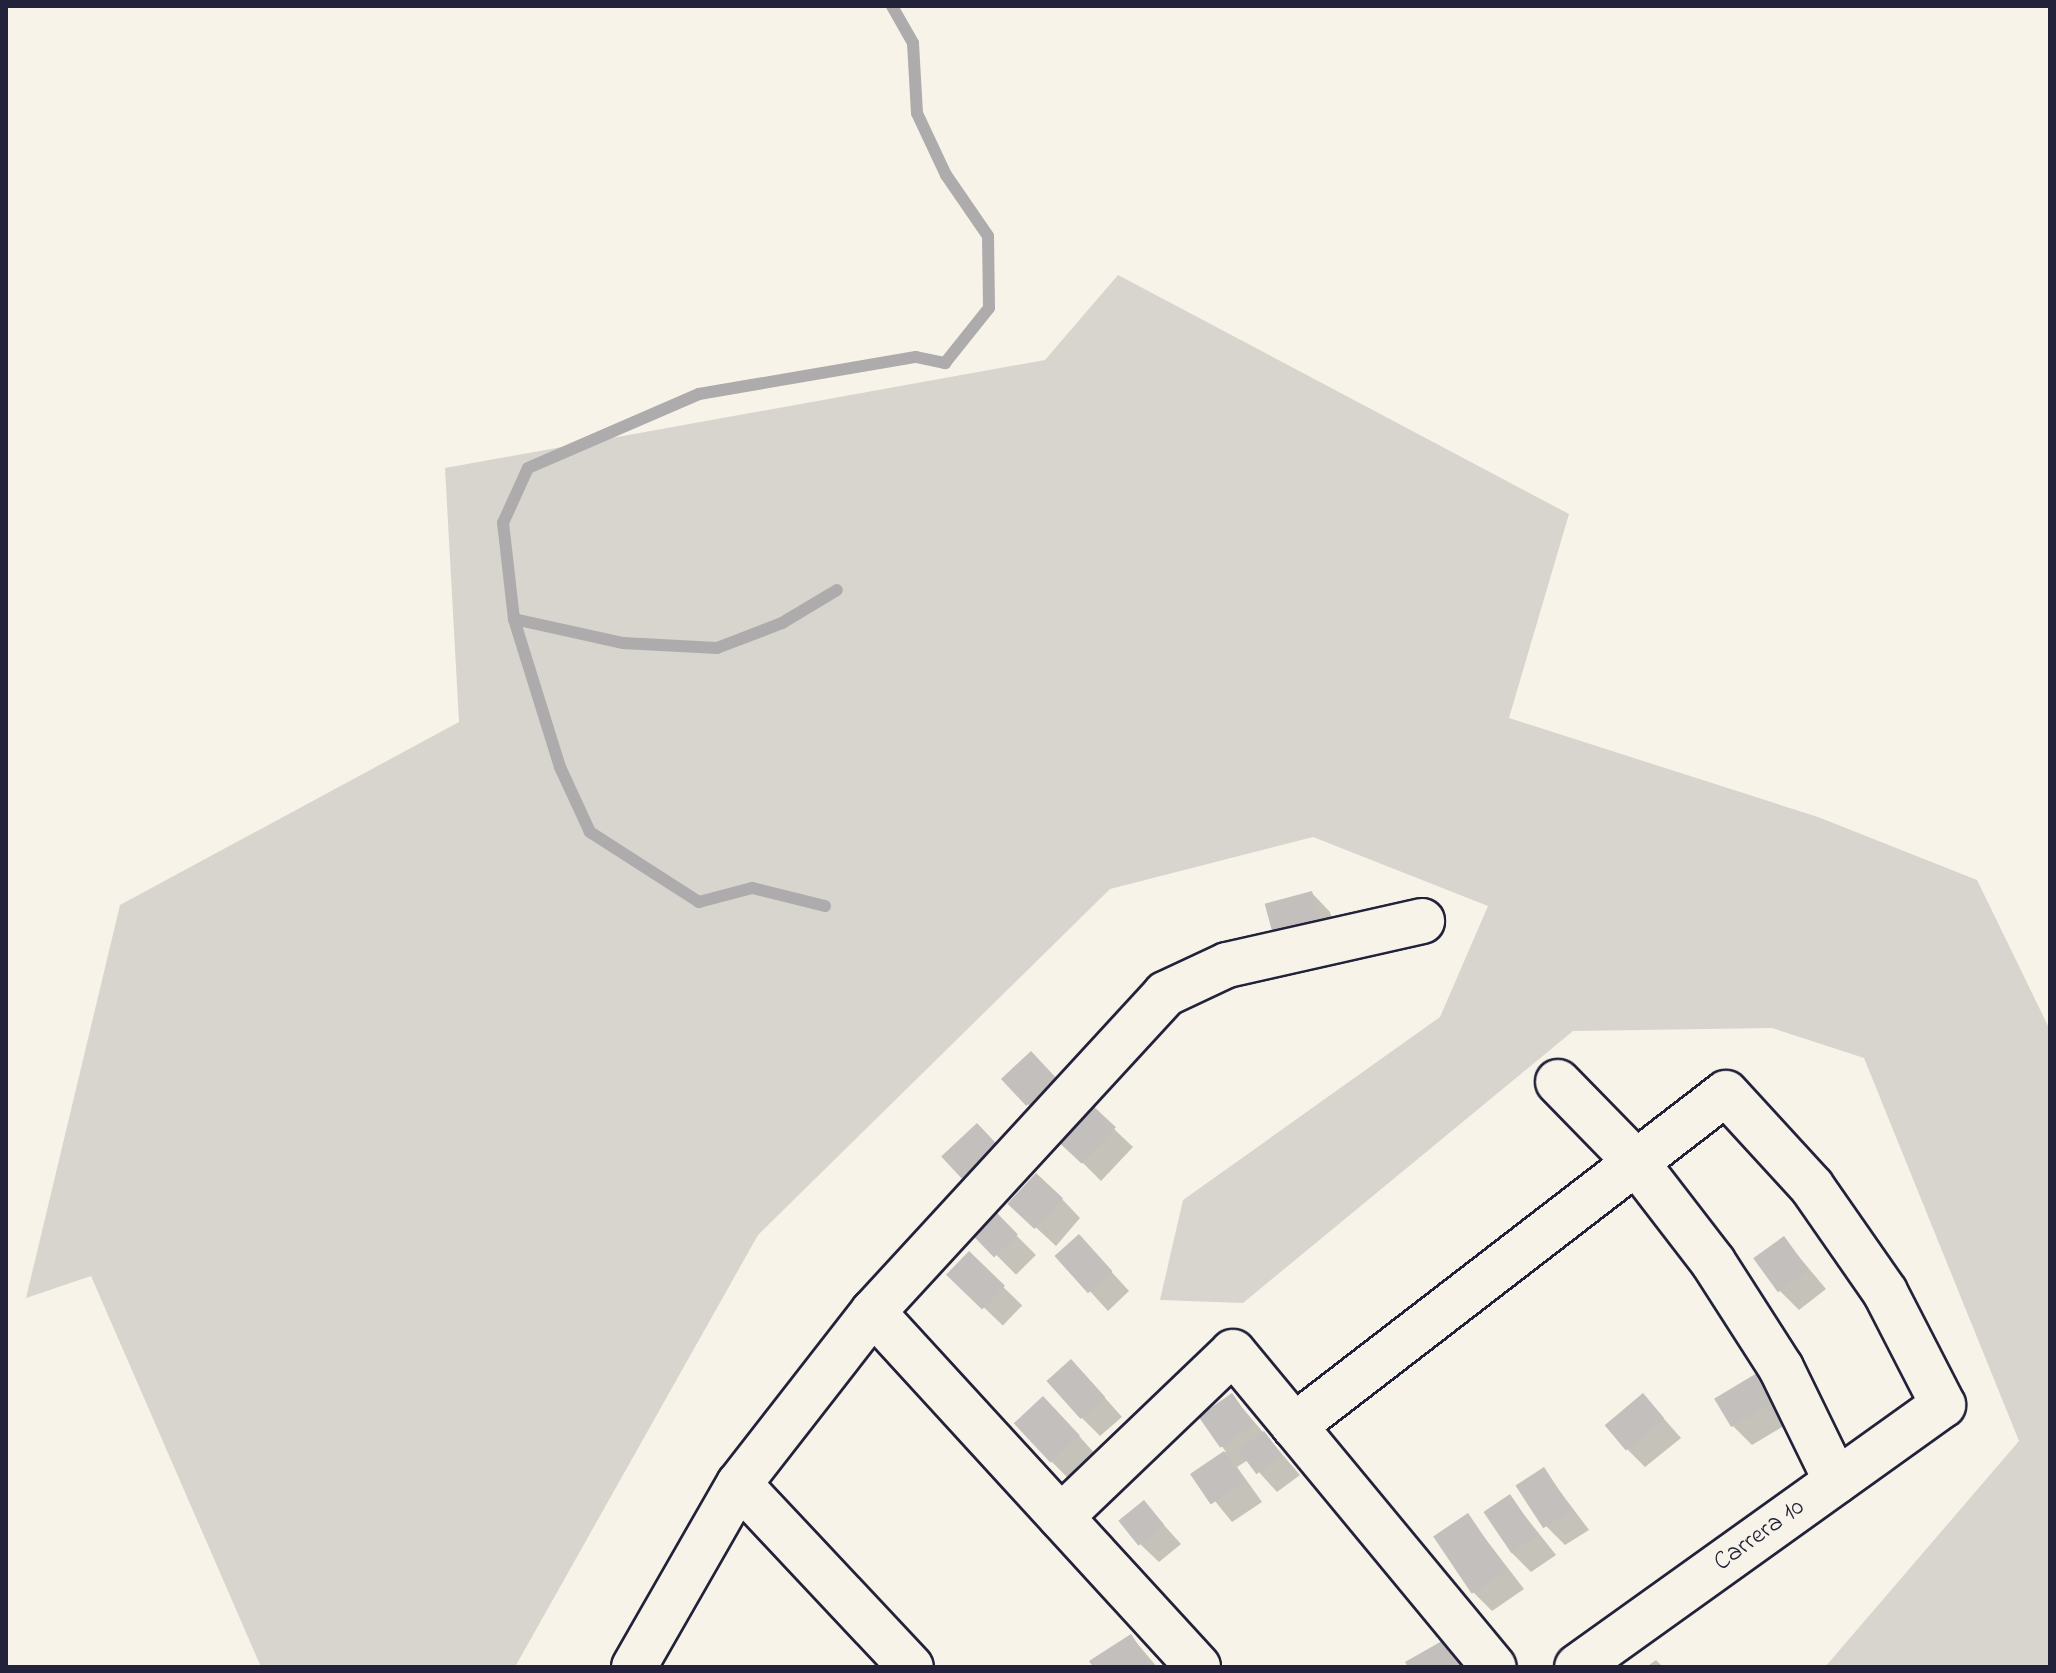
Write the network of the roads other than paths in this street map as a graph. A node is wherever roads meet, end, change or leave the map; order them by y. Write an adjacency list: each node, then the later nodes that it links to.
1 (1422, 921): 4 (street)
2 (1558, 1082): 3 (street)
3 (1636, 1162): 5 (street); 6 (street); 6 (street, Carrera 10)
4 (873, 1312): 7 (street); 8 (street)
5 (1294, 1426): 8 (street); 12 (street)
6 (1836, 1481): 13 (street, Carrera 10)
7 (739, 1484): 9 (street); 10 (street)
8 (1061, 1517): 11 (street)
9 (634, 1667)
10 (911, 1667)
11 (1198, 1667)
12 (1494, 1667)
13 (1577, 1667)

